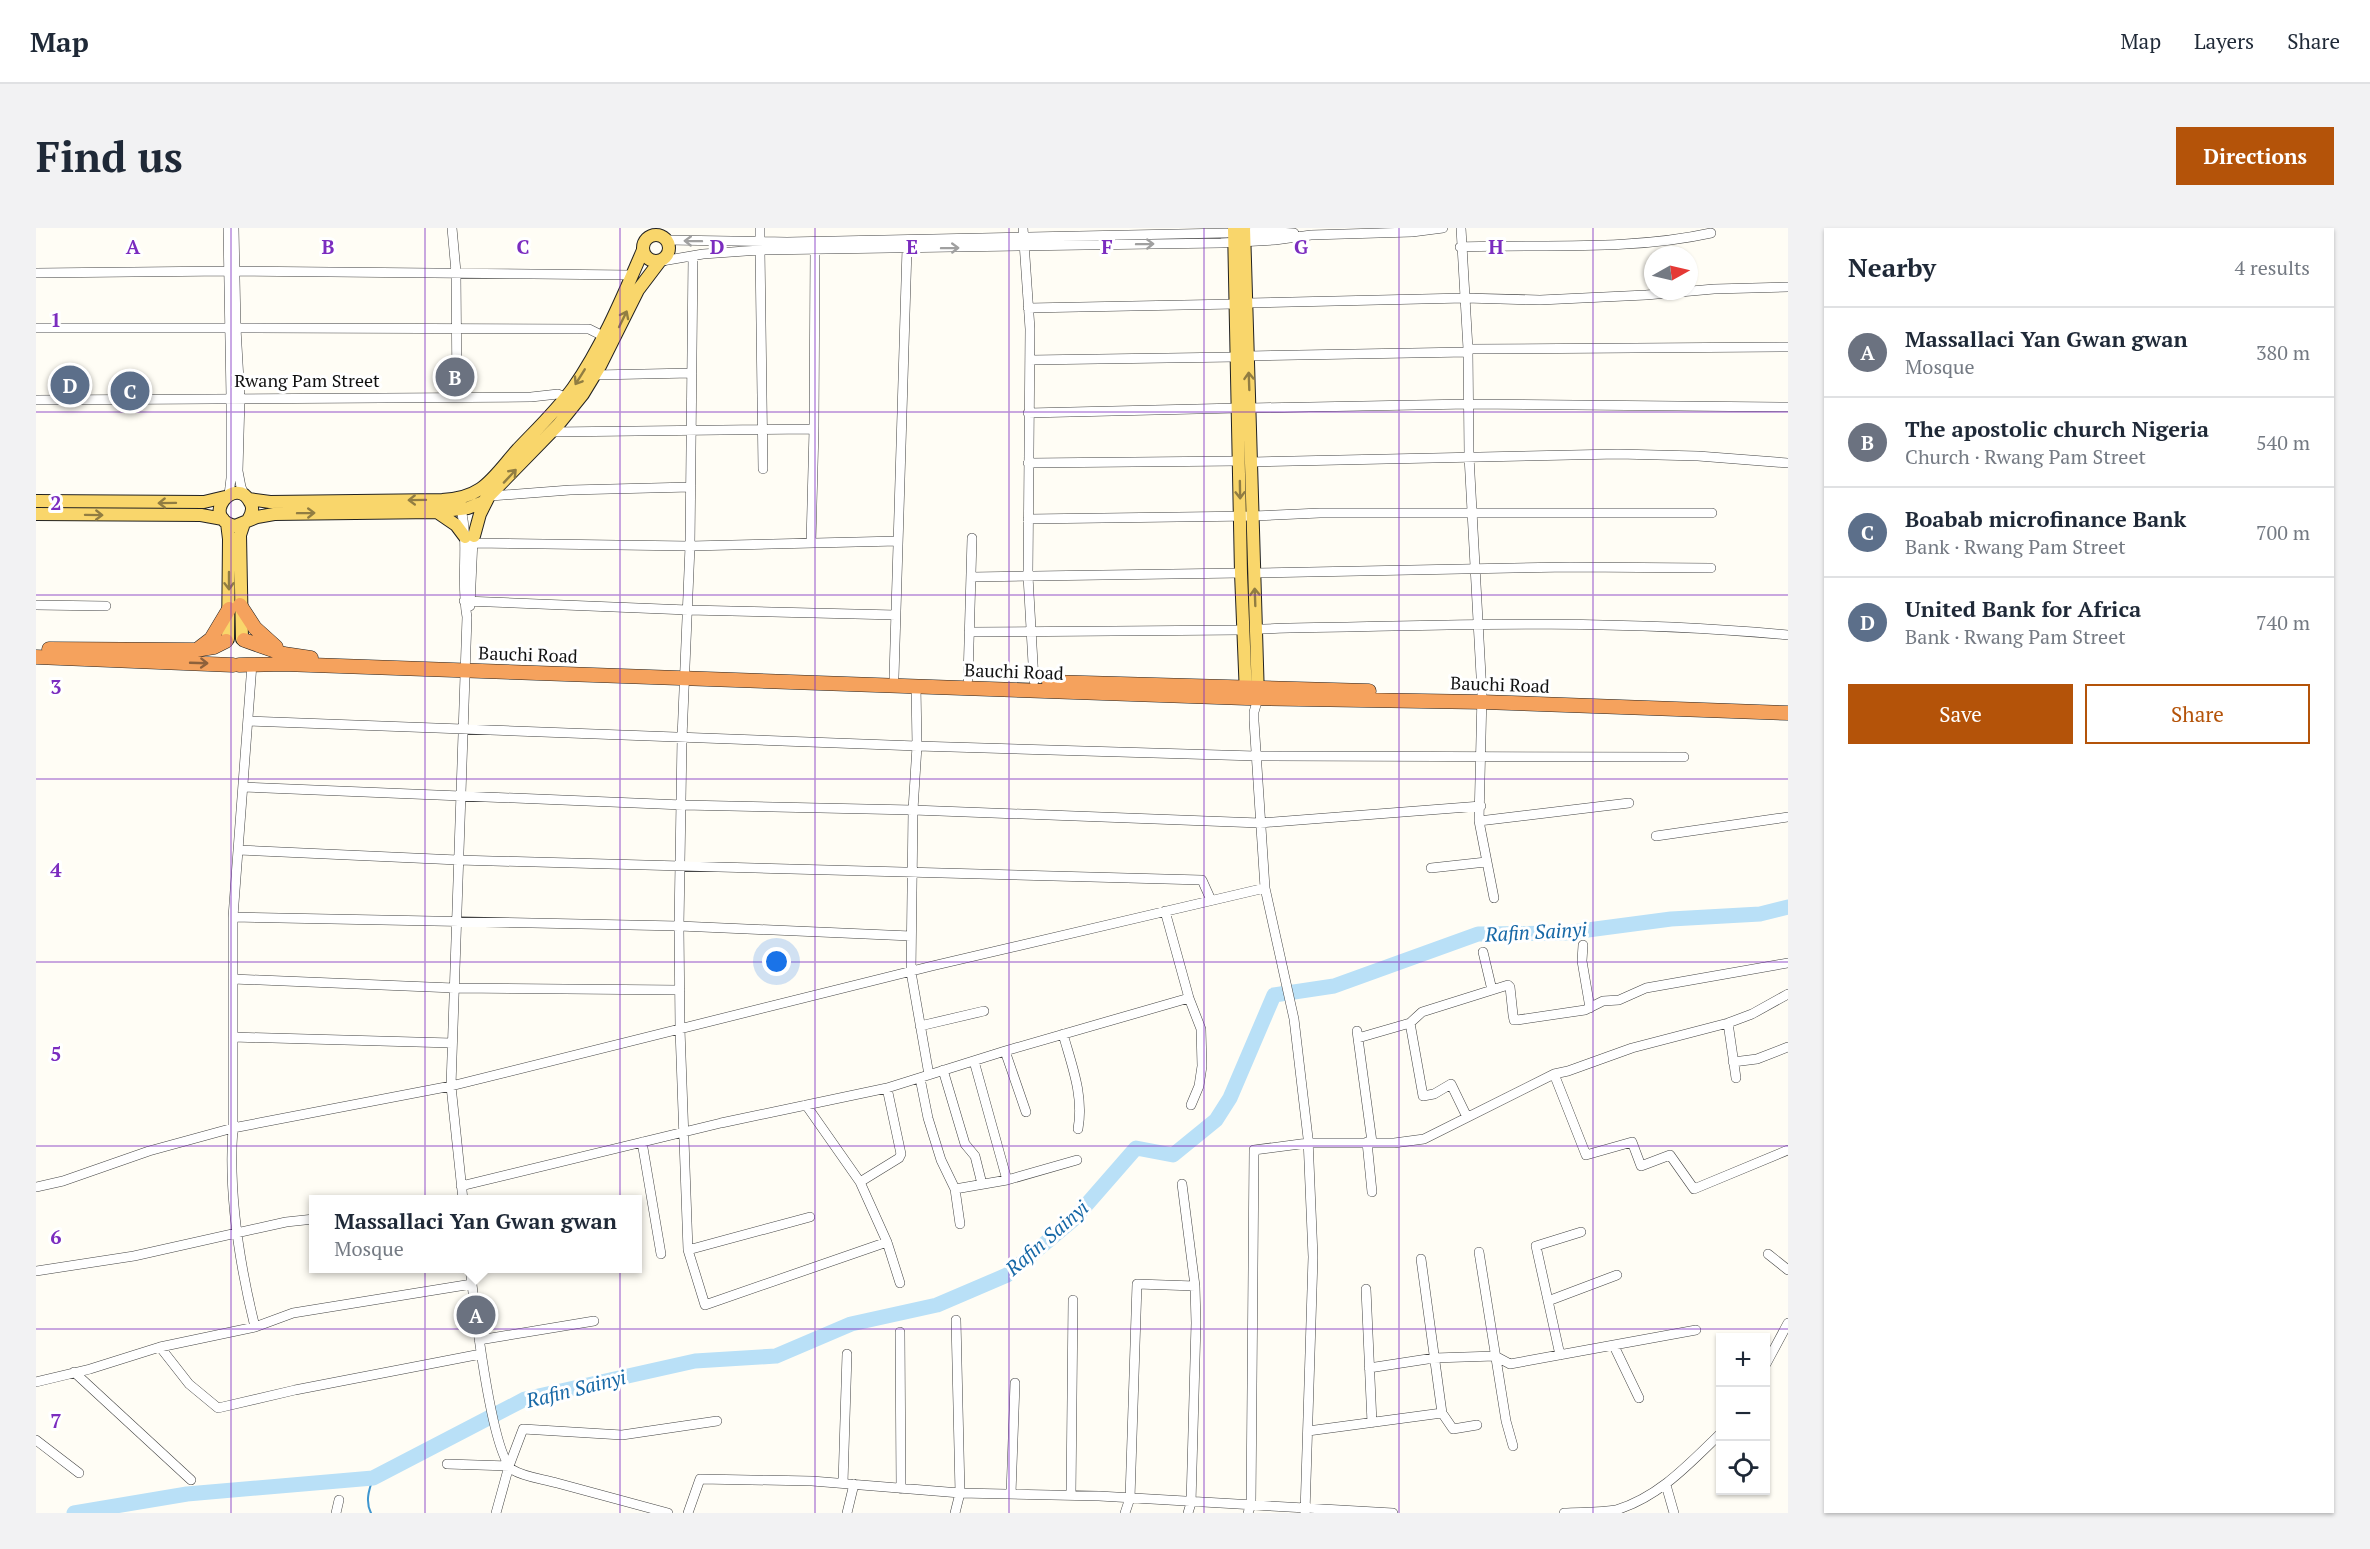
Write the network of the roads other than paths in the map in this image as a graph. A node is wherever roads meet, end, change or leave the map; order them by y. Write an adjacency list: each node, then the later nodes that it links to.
1 (228, 228): 19 (street)
2 (234, 228): 19 (street)
3 (452, 228): 21 (street)
4 (760, 228): 12 (street)
5 (1443, 228): 9 (street)
6 (1461, 228): 13 (street)
7 (649, 233): 10 (main road); 16 (main road)
8 (1711, 233): 13 (street)
9 (1239, 234): 11 (street); 25 (main road)
10 (666, 235): 12 (street, one-way to 10); 18 (main road)
11 (1024, 237): 12 (street); 14 (street, one-way to 11); 26 (street)
12 (760, 246): 15 (street); 17 (street); 46 (street)
13 (1460, 247): 24 (street)
14 (908, 248): 15 (street); 71 (street)
15 (815, 249): 45 (street)
16 (643, 250): 18 (main road); 22 (main road)
17 (693, 256): 18 (street); 35 (street)
18 (661, 261): 30 (main road, one-way to 18)
19 (232, 272): 20 (street); 21 (street); 28 (street)
20 (36, 273)
21 (456, 273): 22 (street); 29 (street)
22 (632, 275): 30 (main road)
23 (1788, 287): 24 (street)
24 (1465, 297): 25 (street); 32 (street)
25 (1241, 303): 26 (street); 33 (main road)
26 (1028, 309): 34 (street)
27 (36, 328): 28 (street)
28 (233, 328): 29 (street); 38 (street)
29 (457, 329): 30 (street); 37 (street)
30 (607, 338): 36 (main road); 40 (main road, one-way to 40)
31 (1788, 347): 32 (street)
32 (1468, 351): 33 (street); 41 (street)
33 (1242, 356): 34 (street); 43 (main road)
34 (1030, 360): 44 (street)
35 (692, 374): 36 (street); 47 (street)
36 (595, 375): 40 (main road)
37 (458, 397): 38 (street, Rwang Pam Street); 40 (street, Rwang Pam Street)
38 (236, 398): 39 (street, Rwang Pam Street); 56 (street); 57 (street)
39 (36, 400)
40 (571, 400): 48 (main road); 58 (main road)
41 (1469, 404): 42 (street); 43 (street); 49 (street)
42 (1788, 407)
43 (1244, 408): 44 (street); 50 (main road); 51 (main road)
44 (1028, 413): 52 (street)
45 (814, 429): 46 (street); 72 (street)
46 (762, 430): 47 (street); 54 (street)
47 (691, 431): 48 (street); 55 (street)
48 (551, 432): 58 (main road, one-way to 48)
49 (1470, 456): 51 (street); 53 (street); 61 (street)
50 (1239, 462): 52 (street); 65 (main road, one-way to 65)
51 (1252, 462): 64 (main road)
52 (1028, 463): 66 (street)
53 (1788, 463)
54 (763, 469)
55 (691, 487): 58 (street); 73 (street)
56 (227, 496): 57 (main road); 59 (main road, one-way to 59); 67 (main road)
57 (247, 497): 58 (main road, one-way to 57); 68 (main road)
58 (475, 499): 60 (main road); 70 (street); 70 (main road)
59 (36, 501)
60 (436, 512): 68 (main road, one-way to 60); 70 (main road)
61 (1473, 512): 62 (street); 64 (street); 75 (street)
62 (1712, 513)
63 (36, 514): 67 (main road, one-way to 67)
64 (1253, 516): 65 (street); 76 (main road)
65 (1240, 517): 66 (street); 76 (main road)
66 (1028, 519): 77 (street)
67 (225, 521): 68 (main road); 82 (main road, one-way to 82)
68 (246, 522): 82 (main road)
69 (972, 538): 78 (street)
70 (470, 539): 73 (street); 79 (street)
71 (898, 541): 72 (street); 84 (street)
72 (811, 543): 73 (street)
73 (690, 546): 83 (street)
74 (1712, 568): 75 (street)
75 (1476, 570): 76 (street); 85 (street)
76 (1247, 573): 77 (street); 86 (main road)
77 (1028, 576): 78 (street); 88 (street)
78 (971, 577): 87 (street)
79 (468, 601): 83 (street); 96 (street)
80 (36, 605): 81 (street)
81 (106, 606)
82 (234, 607): 90 (main road); 92 (highway); 93 (highway)
83 (688, 610): 84 (street); 97 (street)
84 (896, 615): 98 (street)
85 (1479, 624): 86 (street); 89 (street); 103 (street)
86 (1250, 630): 88 (street); 102 (main road)
87 (969, 632): 88 (street); 99 (street)
88 (1030, 632): 100 (street)
89 (1788, 635)
90 (235, 640): 92 (highway); 93 (highway, Bauchi Road); 95 (highway); 95 (highway)
91 (36, 648): 92 (highway)
92 (195, 650)
93 (284, 654): 96 (highway, Bauchi Road)
94 (36, 657): 95 (highway, Bauchi Road, one-way to 95)
95 (241, 665): 96 (highway, Bauchi Road); 106 (street)
96 (465, 667): 97 (highway, Bauchi Road); 107 (street)
97 (685, 674): 98 (highway, Bauchi Road); 101 (highway, Bauchi Road); 108 (street)
98 (894, 677): 99 (highway, Bauchi Road)
99 (968, 679): 100 (highway, Bauchi Road)
100 (1034, 681): 102 (highway, Bauchi Road)
101 (916, 687): 102 (highway, Bauchi Road); 109 (street)
102 (1252, 696): 103 (highway, Bauchi Road); 110 (street)
103 (1482, 698): 104 (highway, Bauchi Road); 105 (highway, Bauchi Road); 111 (street)
104 (1788, 704)
105 (1788, 713)
106 (248, 721): 107 (street); 113 (street)
107 (462, 730): 108 (street); 114 (street)
108 (682, 738): 109 (street); 116 (street)
109 (917, 746): 110 (street); 118 (street)
110 (1256, 756): 111 (street); 121 (street)
111 (1481, 756): 112 (street); 117 (street)
112 (1684, 757)
113 (243, 787): 114 (street); 123 (street)
114 (460, 796): 116 (street); 124 (street)
115 (1629, 803): 120 (street)
116 (682, 805): 118 (street); 126 (street)
117 (1480, 806): 120 (street); 121 (street)
118 (913, 810): 121 (street); 128 (street)
119 (1788, 817): 122 (street)
120 (1479, 821): 125 (street)
121 (1260, 823): 129 (street)
122 (1656, 836)
123 (238, 850): 124 (street); 133 (street)
124 (458, 860): 126 (street); 134 (street)
125 (1486, 862): 127 (street); 130 (street)
126 (681, 866): 128 (street); 135 (street)
127 (1431, 868)
128 (912, 873): 131 (street); 136 (street)
129 (1265, 888): 131 (street); 175 (street)
130 (1494, 898)
131 (1211, 900): 132 (street)
132 (1165, 911): 140 (street); 146 (street)
133 (233, 917): 134 (street); 141 (street)
134 (456, 922): 135 (street); 142 (street)
135 (679, 926): 136 (street); 143 (street)
136 (911, 936): 140 (street)
137 (1583, 945): 147 (street)
138 (1483, 952): 144 (street)
139 (1788, 963): 147 (street)
140 (911, 972): 151 (street); 152 (street)
141 (233, 979): 142 (street); 154 (street)
142 (454, 988): 143 (street); 155 (street)
143 (680, 990): 152 (street)
144 (1492, 990): 147 (street); 149 (street)
145 (1788, 994): 150 (street)
146 (1189, 998): 153 (street); 166 (street)
147 (1590, 1008)
148 (984, 1011): 151 (street)
149 (1410, 1023): 169 (street); 174 (street)
150 (1728, 1023): 159 (street); 161 (street)
151 (920, 1026): 162 (street)
152 (680, 1029): 164 (street); 172 (street)
153 (1064, 1034): 157 (street); 171 (street)
154 (233, 1037): 155 (street); 170 (street)
155 (452, 1043): 164 (street)
156 (1788, 1047): 159 (street)
157 (1005, 1051): 158 (street); 168 (street)
158 (974, 1061): 160 (street); 178 (street)
159 (1733, 1062): 163 (street)
160 (943, 1070): 162 (street); 180 (street)
161 (1554, 1074): 169 (street); 176 (street)
162 (924, 1076): 165 (street); 184 (street)
163 (1736, 1078)
164 (450, 1086): 170 (street); 182 (street)
165 (887, 1088): 167 (street); 179 (street)
166 (1191, 1104)
167 (806, 1105): 172 (street); 179 (street)
168 (1026, 1112)
169 (1467, 1117): 174 (street)
170 (233, 1128): 183 (street); 191 (street)
171 (1078, 1129)
172 (682, 1132): 173 (street); 193 (street)
173 (642, 1142): 182 (street); 195 (street)
174 (1370, 1142): 175 (street); 185 (street)
175 (1308, 1143): 232 (street); 250 (street)
176 (1788, 1150)
177 (1077, 1160): 178 (street)
178 (1007, 1180): 180 (street)
179 (860, 1182): 192 (street)
180 (982, 1184): 184 (street)
181 (1182, 1184): 204 (street)
182 (461, 1186): 186 (street)
183 (36, 1187)
184 (955, 1189): 189 (street)
185 (1372, 1191)
186 (462, 1195)
187 (810, 1217): 193 (street)
188 (309, 1220): 191 (street)
189 (960, 1224)
190 (1581, 1232): 207 (street)
191 (238, 1234): 198 (street); 211 (street)
192 (887, 1242): 193 (street); 203 (street)
193 (688, 1250)
194 (1479, 1252): 220 (street)
195 (661, 1254)
196 (1768, 1254): 199 (street)
197 (1421, 1259): 222 (street)
198 (36, 1270)
199 (1788, 1270)
200 (471, 1273): 202 (street)
201 (1617, 1275): 207 (street)
202 (472, 1284): 211 (street); 214 (street)
203 (900, 1284)
204 (1195, 1286): 247 (street); 249 (street)
205 (1366, 1289): 223 (street)
206 (1073, 1300): 246 (street)
207 (1548, 1301): 219 (street)
208 (956, 1320): 244 (street)
209 (594, 1321): 214 (street)
210 (1788, 1323): 221 (street)
211 (255, 1327): 216 (street)
212 (1696, 1329): 215 (street)
213 (900, 1332): 243 (street)
214 (479, 1340): 217 (street)
215 (1614, 1346): 219 (street); 227 (street)
216 (160, 1347): 217 (street); 224 (street)
217 (482, 1354): 237 (street)
218 (847, 1354): 240 (street)
219 (1560, 1355): 220 (street)
220 (1495, 1356): 222 (street); 235 (street)
221 (1770, 1357)
222 (1434, 1358): 223 (street); 228 (street)
223 (1370, 1368): 230 (street)
224 (74, 1372): 225 (street); 239 (street)
225 (36, 1382)
226 (1015, 1383): 245 (street)
227 (1639, 1398)
228 (1442, 1413): 230 (street); 231 (street)
229 (717, 1421): 237 (street)
230 (1372, 1423): 232 (street)
231 (1477, 1425)
232 (1308, 1431): 251 (street)
233 (1716, 1438): 242 (street)
234 (36, 1440): 238 (street)
235 (1513, 1446)
236 (447, 1464): 237 (street)
237 (509, 1466): 255 (street); 256 (street)
238 (79, 1473)
239 (191, 1480)
240 (843, 1483): 241 (street); 257 (street)
241 (854, 1484): 243 (street); 258 (street)
242 (1666, 1485): 253 (street); 264 (street)
243 (901, 1489): 244 (street)
244 (960, 1493): 245 (street); 259 (street)
245 (1011, 1494): 246 (street)
246 (1071, 1495): 247 (street)
247 (1130, 1498): 249 (street); 260 (street)
248 (339, 1500): 254 (street)
249 (1191, 1503): 250 (street); 261 (street)
250 (1250, 1509): 251 (street)
251 (1305, 1511): 252 (street)
252 (1366, 1512): 262 (street)
253 (1614, 1512): 263 (street)
254 (336, 1513)
255 (496, 1513)
256 (668, 1513)
257 (688, 1513)
258 (847, 1513)
259 (955, 1513)
260 (1125, 1513)
261 (1188, 1513)
262 (1394, 1513)
263 (1564, 1513)
264 (1674, 1513)

